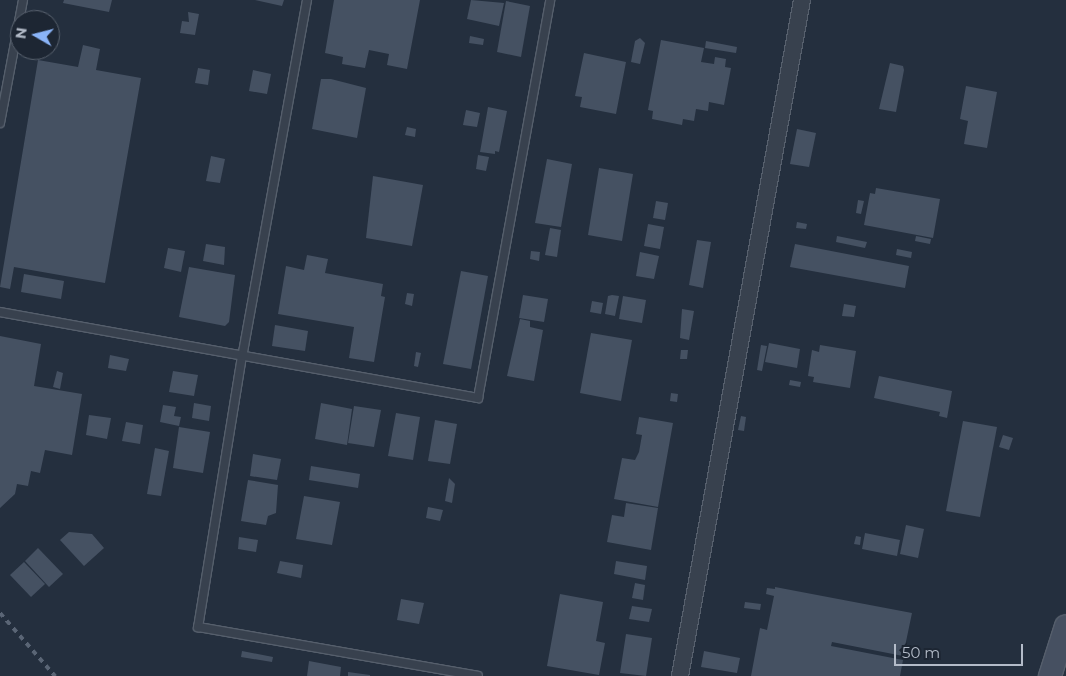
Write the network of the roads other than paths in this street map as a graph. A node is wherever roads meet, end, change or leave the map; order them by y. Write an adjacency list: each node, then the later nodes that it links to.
1 (23, 0): 5 (lane)
2 (307, 0): 7 (lane)
3 (550, 0): 7 (lane)
4 (802, 0): 10 (street)
5 (0, 123)
6 (0, 312): 7 (lane)
7 (242, 356): 9 (lane)
8 (1066, 626): 11 (main road)
9 (478, 676)
10 (680, 676)
11 (1050, 676)

